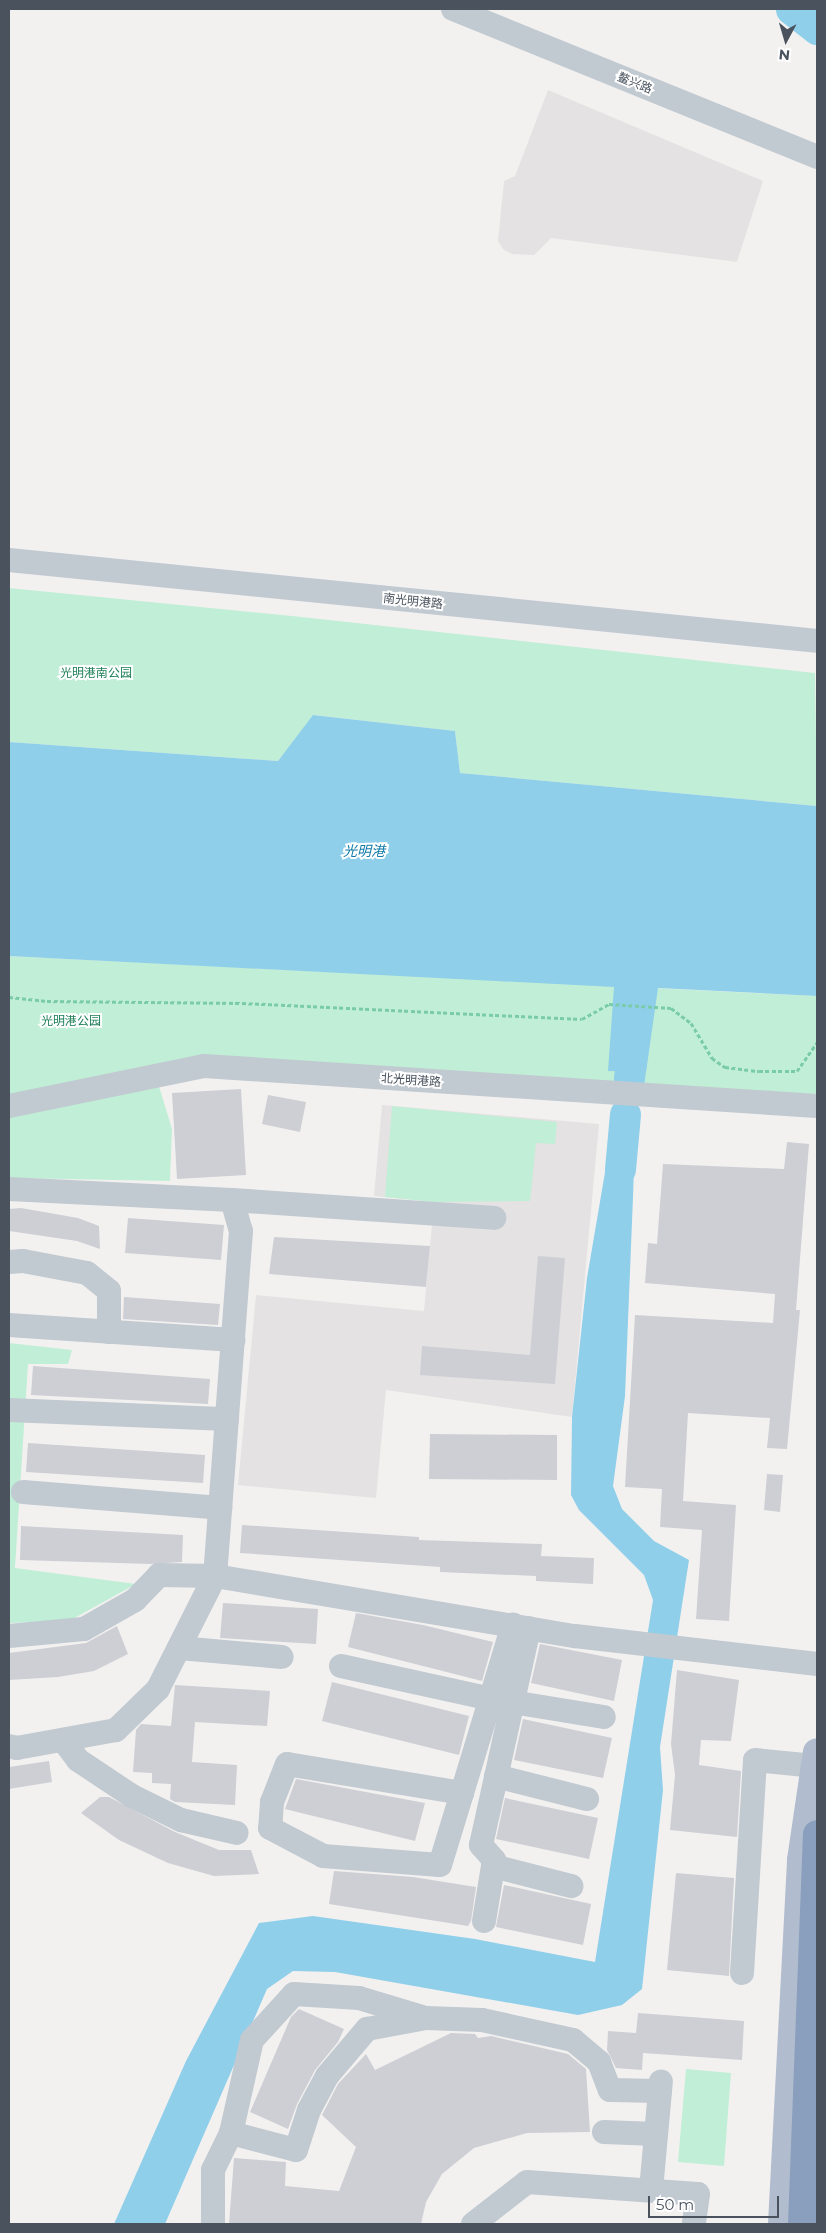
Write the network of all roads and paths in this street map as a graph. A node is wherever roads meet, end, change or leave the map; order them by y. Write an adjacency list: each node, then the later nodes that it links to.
1 (453, 9): 2 (street, 鳌兴路)
2 (817, 157)
3 (9, 560): 4 (street, 南光明港路)
4 (817, 642)
5 (9, 998): 6 (path)
6 (817, 1042)
7 (9, 1106): 8 (street, 北光明港路)
8 (817, 1106)
9 (9, 1189): 10 (street)
10 (232, 1200): 11 (street); 15 (street)
11 (494, 1218)
12 (9, 1262): 14 (street)
13 (9, 1325): 14 (street)
14 (109, 1332): 15 (street)
15 (233, 1340): 17 (street)
16 (9, 1410): 17 (street)
17 (227, 1419): 19 (street)
18 (22, 1492): 19 (street)
19 (220, 1508): 20 (street)
20 (215, 1576): 21 (street); 22 (street); 23 (street)
21 (521, 1626): 25 (street); 27 (street)
22 (9, 1636)
23 (179, 1648): 24 (street); 29 (street)
24 (282, 1658)
25 (817, 1664)
26 (341, 1666): 27 (street)
27 (502, 1700): 28 (street); 32 (street); 33 (street)
28 (604, 1717)
29 (62, 1740): 30 (street); 35 (street)
30 (9, 1746)
31 (816, 1759): 41 (street); 50 (main road)
32 (496, 1776): 34 (street); 38 (street)
33 (462, 1793): 33 (street)
34 (587, 1799)
35 (237, 1833)
36 (817, 1834): 37 (highway)
37 (817, 1860): 51 (highway)
38 (493, 1866): 39 (street); 40 (street)
39 (571, 1886)
40 (484, 1921)
41 (742, 1973)
42 (426, 2018): 44 (street); 44 (street); 45 (street)
43 (604, 2132): 45 (street)
44 (231, 2133): 47 (street)
45 (656, 2134): 46 (street)
46 (651, 2190): 48 (street); 49 (street)
47 (212, 2224)
48 (482, 2224)
49 (694, 2224)
50 (782, 2224)
51 (802, 2224)

